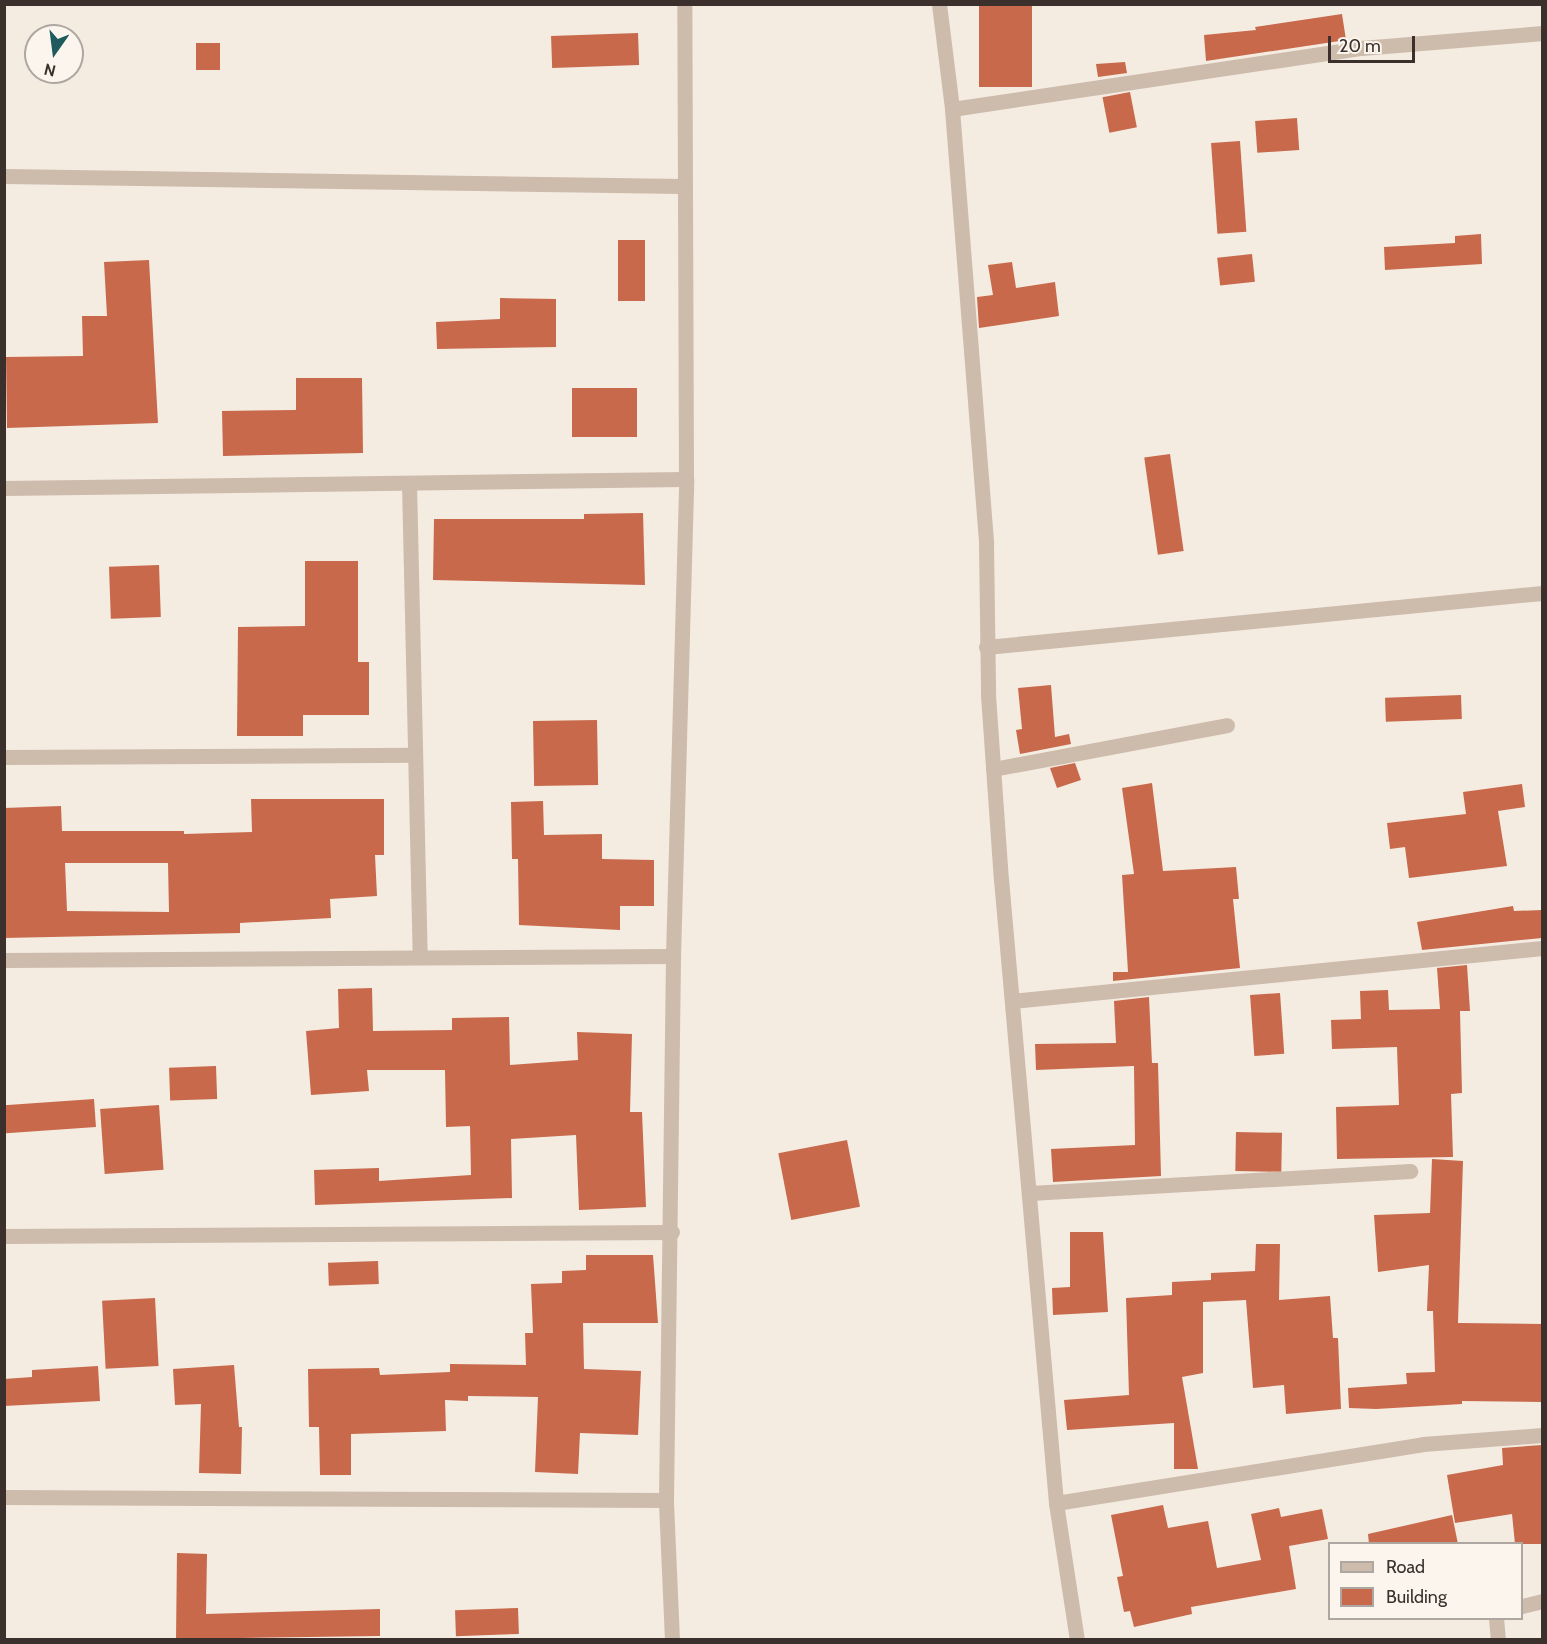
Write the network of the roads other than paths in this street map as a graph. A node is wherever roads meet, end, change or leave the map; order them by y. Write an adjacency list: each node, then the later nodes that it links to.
1 (684, 4): 6 (street)
2 (939, 4): 4 (street)
3 (1542, 33): 4 (street)
4 (952, 109): 11 (street)
5 (4, 176): 6 (street)
6 (682, 186): 7 (street)
7 (686, 479): 8 (street); 17 (street)
8 (409, 483): 9 (street); 13 (street)
9 (4, 488)
10 (1542, 593): 11 (street)
11 (986, 647): 15 (street)
12 (1227, 725): 15 (street)
13 (415, 755): 14 (street); 18 (street)
14 (4, 757)
15 (993, 769): 20 (street)
16 (1542, 948): 20 (street)
17 (673, 956): 18 (street); 23 (street)
18 (420, 957): 19 (street)
19 (4, 960)
20 (1012, 1001): 22 (street)
21 (1410, 1171): 22 (street)
22 (1030, 1193): 28 (street)
23 (672, 1232): 24 (street); 27 (street)
24 (4, 1236)
25 (1542, 1435): 28 (street)
26 (4, 1497): 27 (street)
27 (666, 1500): 32 (street)
28 (1056, 1503): 33 (street)
29 (1542, 1601): 30 (street)
30 (1523, 1606)
31 (1496, 1620): 34 (street)
32 (672, 1640)
33 (1077, 1640)
34 (1498, 1640)

